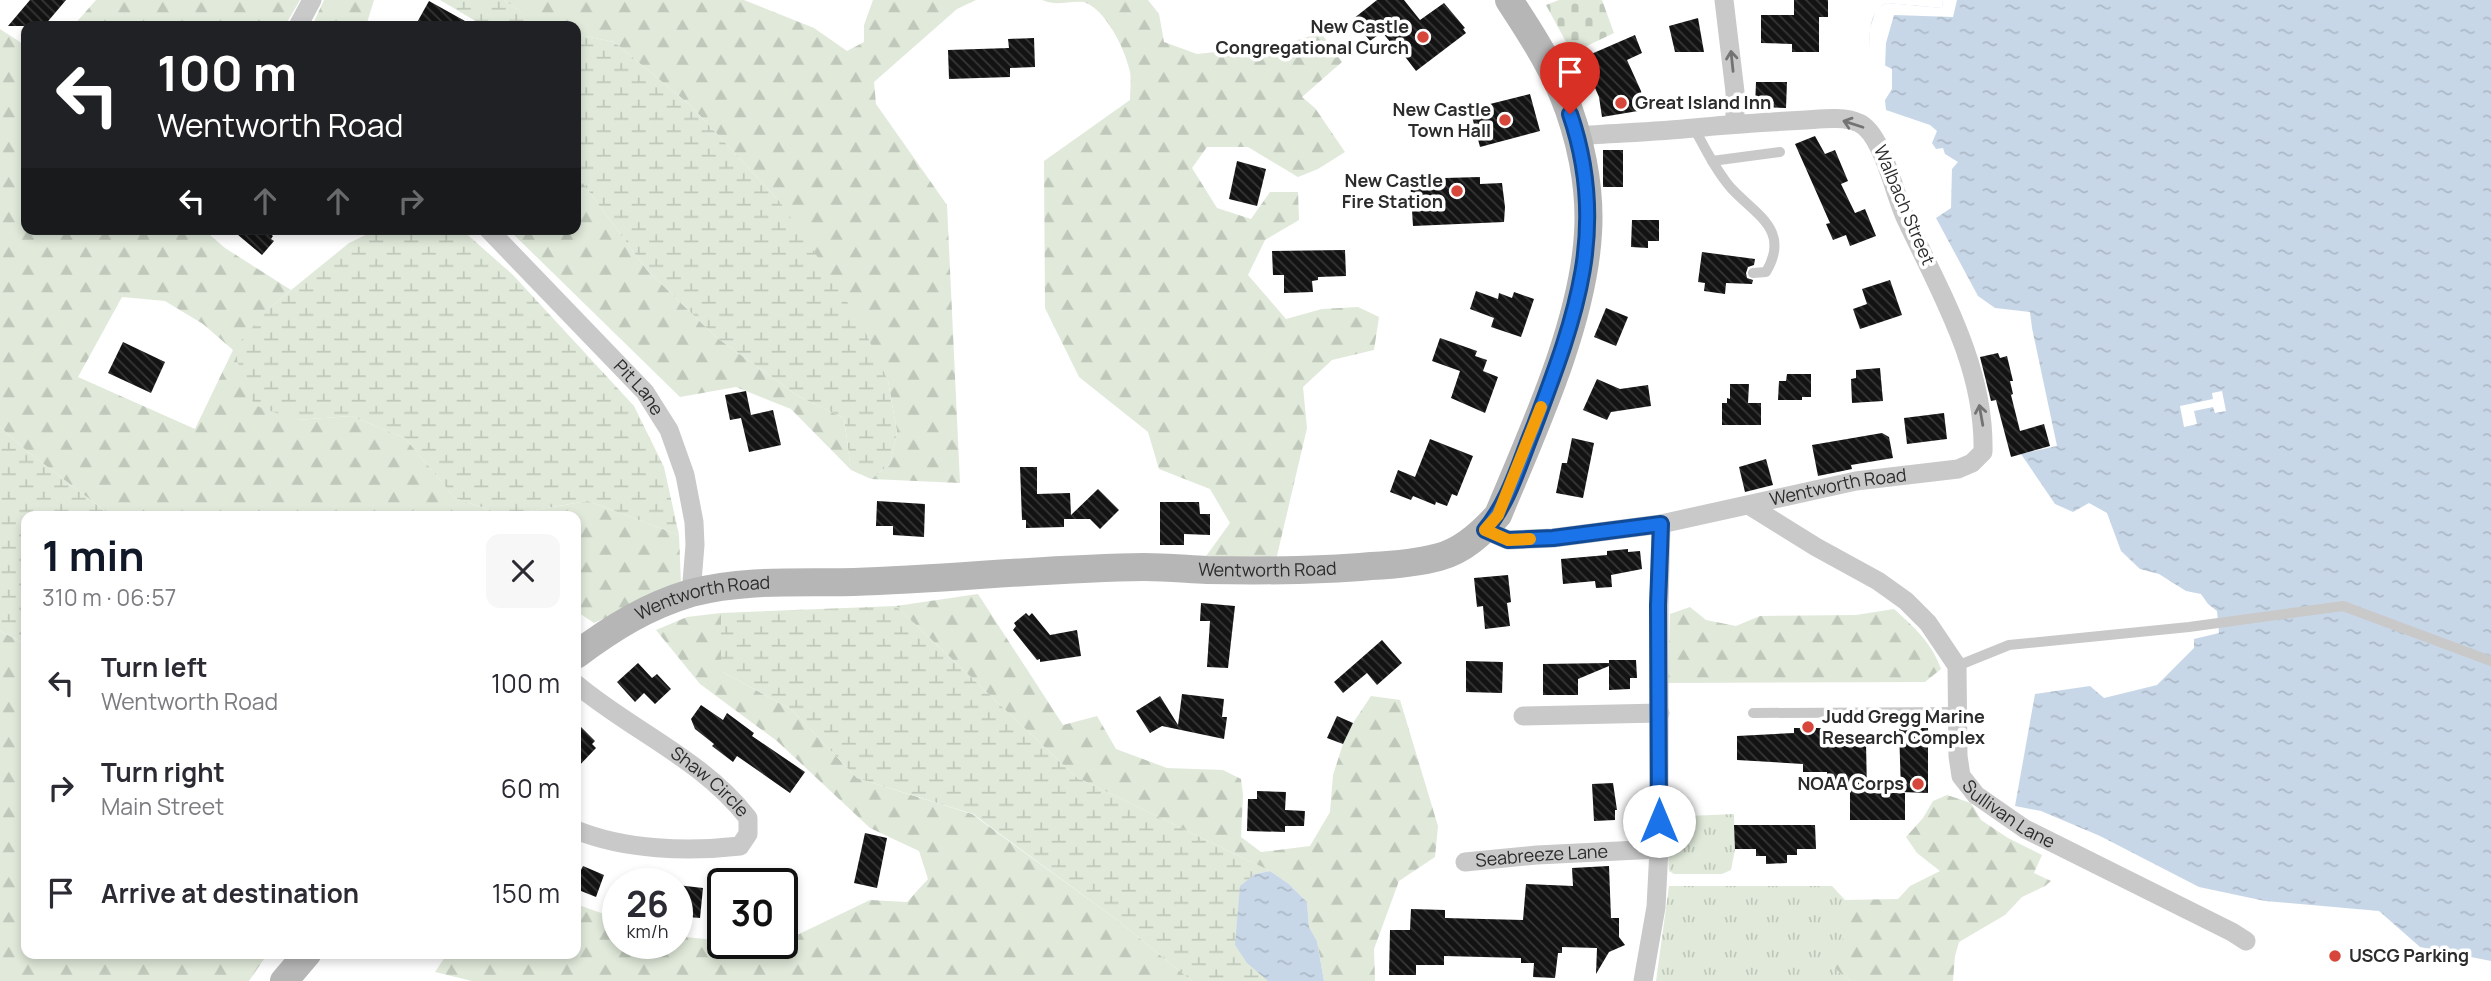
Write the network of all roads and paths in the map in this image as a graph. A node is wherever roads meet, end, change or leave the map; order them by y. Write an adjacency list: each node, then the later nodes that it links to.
1 (312, 0): 4 (street)
2 (1509, 0): 7 (main road)
3 (1724, 0): 5 (street, one-way to 3)
4 (301, 21)
5 (1735, 123): 6 (street, Walbach Street); 12 (street, Walbach Street, one-way to 5)
6 (1694, 128): 7 (street, Walbach Street); 9 (lane)
7 (1577, 136): 15 (main road)
8 (1780, 152): 9 (lane)
9 (1712, 161): 11 (lane)
10 (494, 235): 16 (street, Pit Lane)
11 (1754, 273)
12 (1958, 469): 13 (street, Wentworth Road)
13 (1751, 506): 14 (street, Wentworth Road); 19 (street)
14 (1661, 524): 15 (street, Wentworth Road); 22 (street)
15 (1485, 530): 16 (main road, Wentworth Road)
16 (691, 594): 17 (main road, Wentworth Road)
17 (581, 651)
18 (2491, 661): 19 (lane)
19 (1956, 666): 21 (street, Sullivan Lane)
20 (581, 688): 25 (street, Shaw Circle)
21 (1956, 712): 23 (lane); 28 (street, Sullivan Lane)
22 (1660, 713): 24 (street); 26 (street)
23 (1754, 713)
24 (1523, 716)
25 (581, 831)
26 (1659, 849): 27 (street, Seabreeze Lane); 31 (street)
27 (1465, 862)
28 (2246, 941)
29 (303, 959): 30 (main road)
30 (284, 981)
31 (1643, 981)

